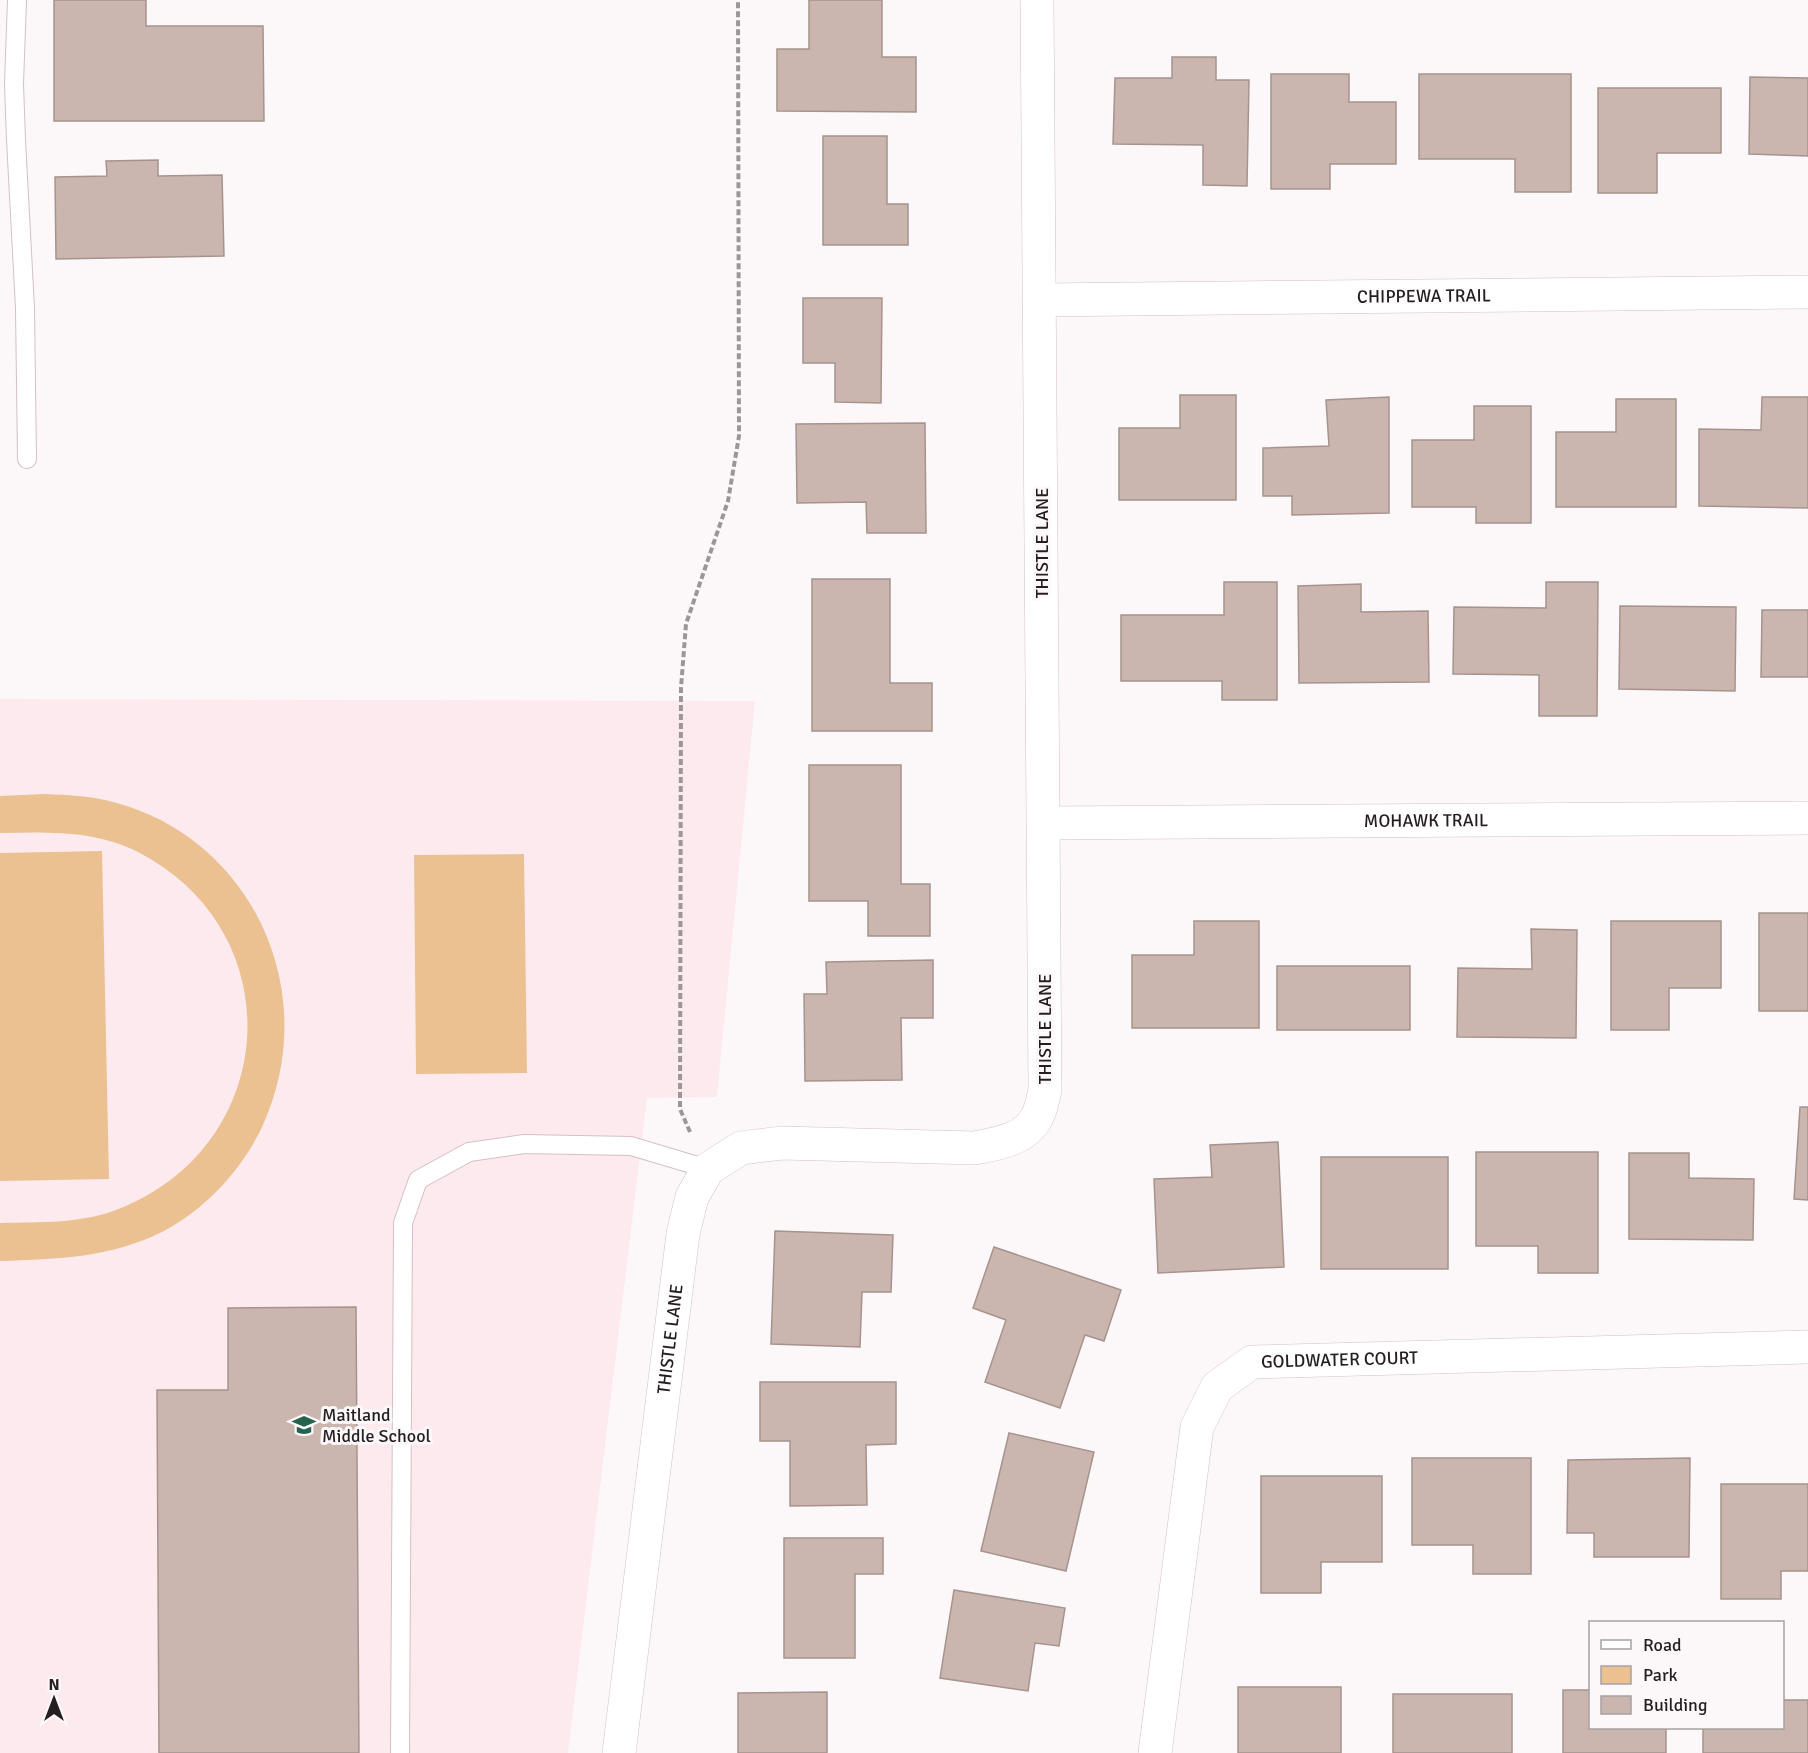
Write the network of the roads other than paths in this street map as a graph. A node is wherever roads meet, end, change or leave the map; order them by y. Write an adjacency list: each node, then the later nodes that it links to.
1 (17, 0): 5 (lane)
2 (1037, 0): 4 (street, THISTLE LANE)
3 (1808, 292): 4 (street, CHIPPEWA TRAIL)
4 (1040, 300): 7 (street, THISTLE LANE)
5 (27, 459)
6 (1808, 818): 7 (street, MOHAWK TRAIL)
7 (1044, 824): 8 (street, THISTLE LANE)
8 (708, 1169): 10 (lane); 11 (street, THISTLE LANE)
9 (1808, 1347): 12 (street, GOLDWATER COURT)
10 (400, 1753)
11 (619, 1753)
12 (1155, 1753)

